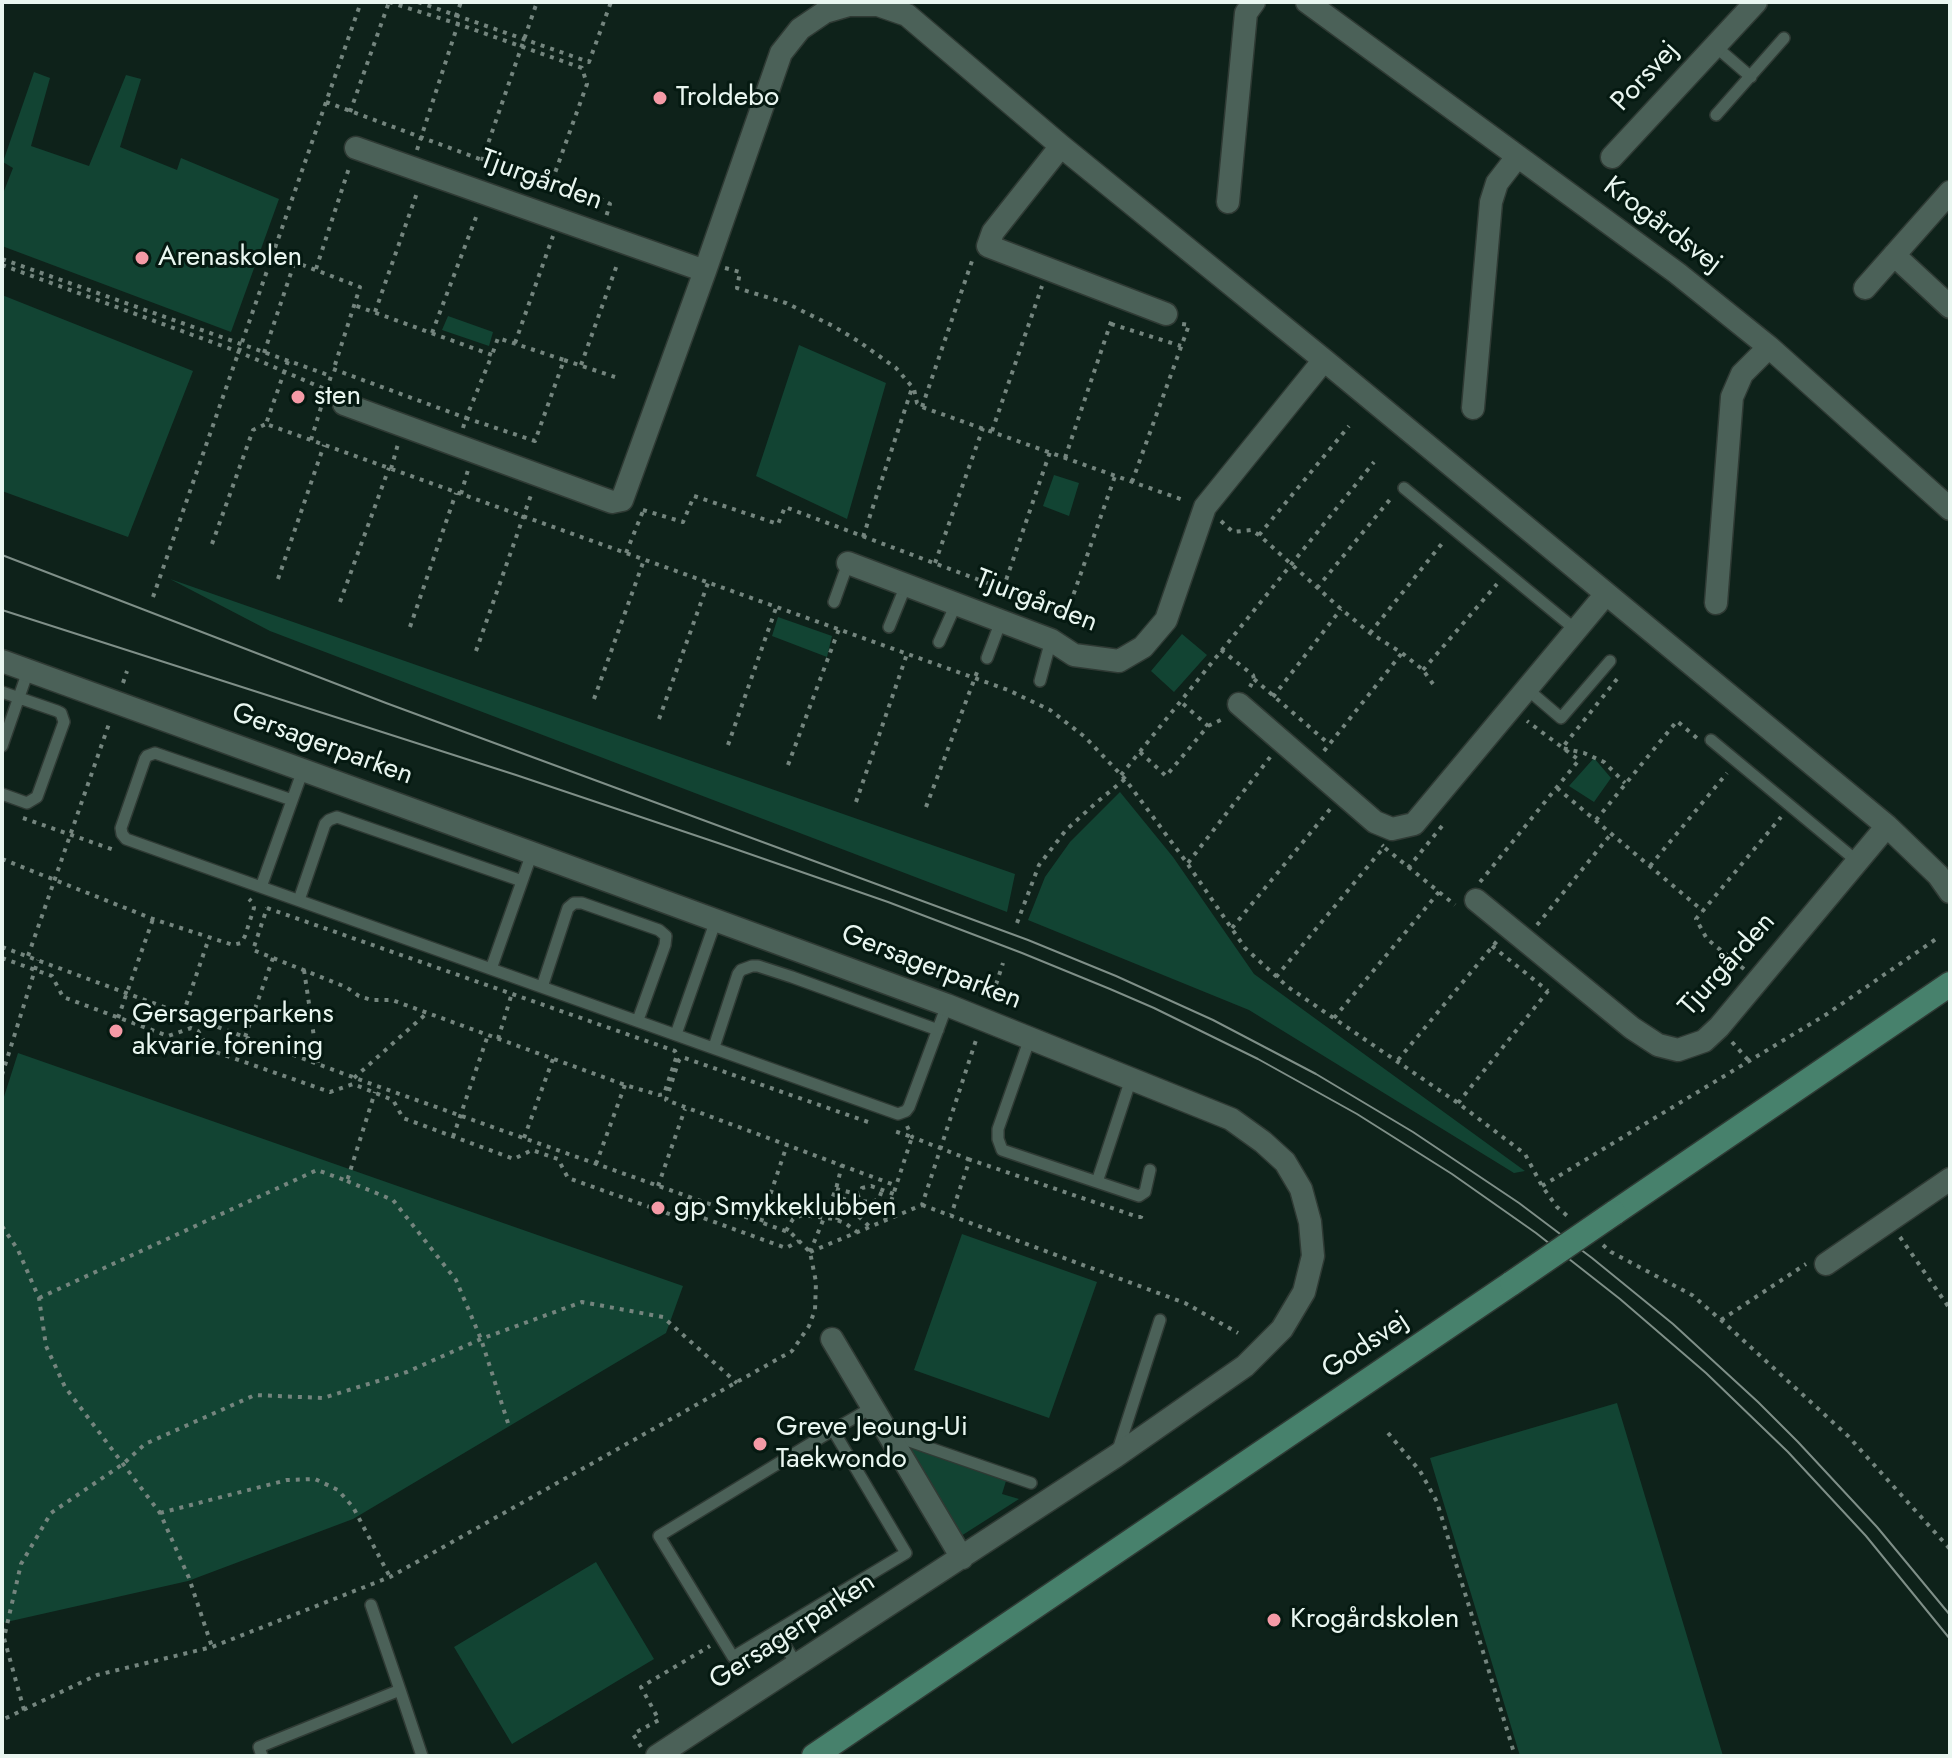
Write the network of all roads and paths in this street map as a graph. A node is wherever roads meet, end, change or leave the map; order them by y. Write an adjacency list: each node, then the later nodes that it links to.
1 (361, 2): 17 (path)
2 (389, 2): 11 (path); 18 (path)
3 (418, 2): 10 (path)
4 (461, 2): 10 (path)
5 (537, 2): 13 (path)
6 (611, 2): 13 (path)
7 (1254, 2): 30 (street)
8 (1307, 2): 23 (street, Krogårdsvej)
9 (1756, 2): 14 (street, Porsvej)
10 (456, 16): 11 (path); 13 (path)
11 (458, 24): 15 (path); 20 (path)
12 (1784, 38): 16 (lane)
13 (525, 40): 15 (path)
14 (1715, 46): 16 (lane); 24 (street, Porsvej)
15 (522, 48): 25 (path); 27 (path)
16 (1751, 77): 19 (lane)
17 (326, 102): 18 (path); 35 (path)
18 (350, 112): 20 (path)
19 (1716, 115)
20 (420, 138): 25 (path); 26 (path)
21 (1061, 146): 34 (street); 40 (street); 59 (street)
22 (356, 148): 26 (street, Tjurgården); 41 (path)
23 (1517, 157): 54 (street, Krogårdsvej); 68 (street)
24 (1612, 157)
25 (482, 161): 27 (path)
26 (418, 170): 29 (street, Tjurgården); 47 (path)
27 (552, 182): 31 (path); 32 (path)
28 (1950, 192): 36 (street)
29 (485, 193): 31 (street, Tjurgården); 50 (path)
30 (1228, 202)
31 (550, 216): 33 (street, Tjurgården); 51 (path)
32 (605, 221)
33 (625, 243): 40 (street, Tjurgården); 61 (path)
34 (988, 246): 42 (street); 67 (path)
35 (274, 254): 38 (path); 52 (path)
36 (1894, 255): 43 (street); 46 (street)
37 (2, 259): 52 (path)
38 (295, 261): 41 (path); 56 (path)
39 (2, 265): 55 (path)
40 (707, 267): 65 (path); 86 (street)
41 (316, 269): 45 (path)
42 (1048, 269): 44 (street); 73 (path)
43 (1865, 288)
44 (1120, 295): 48 (street); 49 (path)
45 (354, 305): 47 (path); 62 (path)
46 (1950, 307)
47 (375, 312): 50 (path)
48 (1166, 314): 53 (path)
49 (1111, 324): 53 (path); 78 (path)
50 (432, 333): 57 (path)
51 (515, 343): 57 (path); 58 (path)
52 (242, 345): 55 (path); 56 (path)
53 (1181, 347): 83 (path)
54 (1769, 347): 88 (street, Krogårdsvej); 110 (street)
55 (239, 352): 63 (path); 107 (path)
56 (264, 353): 60 (path)
57 (492, 355): 69 (path)
58 (564, 360): 61 (path); 69 (path)
59 (1324, 360): 87 (street, Tjurgården); 106 (street)
60 (288, 361): 63 (path); 66 (path)
61 (581, 365): 64 (path)
62 (333, 369): 66 (path); 69 (path)
63 (283, 372): 66 (path); 70 (path)
64 (615, 377)
65 (913, 387): 67 (path); 93 (path)
66 (335, 397): 74 (path); 76 (street)
67 (922, 407): 72 (path)
68 (1473, 408)
69 (466, 418): 76 (path)
70 (266, 424): 74 (path); 94 (path)
71 (1349, 426): 92 (path)
72 (983, 428): 73 (path); 98 (path)
73 (992, 431): 77 (path)
74 (311, 440): 75 (path)
75 (324, 444): 80 (path); 101 (path)
76 (457, 445): 81 (street)
77 (1050, 452): 78 (path); 105 (path)
78 (1065, 458): 82 (path)
79 (1374, 462): 99 (path)
80 (389, 468): 85 (path); 108 (path)
81 (538, 475): 86 (street); 90 (path)
82 (1115, 476): 83 (path); 114 (path)
83 (1132, 482): 87 (path)
84 (1404, 488): 91 (lane); 104 (path)
85 (456, 493): 90 (path); 116 (path)
86 (622, 500): 89 (path)
87 (1205, 507): 92 (path); 122 (street, Tjurgården)
88 (1950, 509)
89 (643, 510): 93 (path); 95 (path)
90 (524, 517): 95 (path); 123 (path)
91 (1453, 529): 100 (lane); 120 (path)
92 (1259, 535): 99 (path)
93 (863, 537): 98 (path)
94 (212, 544)
95 (626, 553): 96 (path)
96 (644, 560): 102 (path); 141 (path)
97 (848, 563): 103 (street, Tjurgården); 109 (lane, Tjurgården)
98 (935, 563): 105 (path)
99 (1291, 565): 104 (path); 142 (path)
100 (1507, 573): 119 (lane); 129 (path)
101 (278, 579)
102 (708, 583): 112 (path); 145 (path)
103 (906, 585): 111 (street, Tjurgården); 117 (lane)
104 (1317, 588): 113 (path)
105 (1003, 589): 114 (path)
106 (1606, 594): 119 (street); 170 (street)
107 (153, 597)
108 (340, 602)
109 (834, 602)
110 (1716, 603)
111 (956, 604): 115 (street, Tjurgården); 121 (lane)
112 (776, 607): 118 (path); 151 (path)
113 (1341, 609): 120 (path); 139 (path)
114 (1067, 613): 122 (path)
115 (1001, 621): 122 (street, Tjurgården); 126 (lane)
116 (410, 627)
117 (889, 627)
118 (839, 629): 125 (path); 156 (path)
119 (1576, 630): 137 (street)
120 (1370, 633): 124 (path)
121 (939, 642)
122 (1054, 642): 134 (lane)
123 (476, 651)
124 (1402, 653): 129 (path); 150 (path)
125 (907, 654): 132 (path); 165 (path)
126 (987, 658): 132 (path)
127 (2, 661): 130 (street, Gersagerparken)
128 (1610, 661): 137 (lane)
129 (1423, 670): 136 (path)
130 (28, 671): 140 (lane); 158 (street, Gersagerparken)
131 (127, 671): 135 (path)
132 (974, 678): 159 (path); 167 (path)
133 (1254, 679): 139 (path)
134 (1040, 681)
135 (123, 683)
136 (1433, 684)
137 (1527, 689): 173 (street)
138 (2, 692): 140 (lane)
139 (1273, 697): 150 (path)
140 (20, 698): 152 (lane); 162 (lane)
141 (594, 699)
142 (1181, 702): 147 (path); 154 (path)
143 (1235, 710): 147 (path); 149 (street)
144 (111, 719): 172 (path)
145 (659, 719)
146 (1527, 721): 153 (path)
147 (1208, 726): 154 (path)
148 (1711, 740): 155 (lane); 160 (path)
149 (1283, 742): 157 (street); 178 (path)
150 (1329, 744): 157 (path)
151 (728, 745)
152 (2, 746)
153 (1562, 748): 160 (path); 161 (path)
154 (1140, 752): 159 (path)
155 (1737, 762): 166 (lane); 179 (path)
156 (788, 765)
157 (1312, 767): 163 (street)
158 (303, 770): 164 (lane); 174 (street, Gersagerparken)
159 (1123, 777): 178 (path); 191 (path)
160 (1625, 783): 169 (path)
161 (1557, 788): 169 (path); 186 (path)
162 (2, 794)
163 (1344, 795): 173 (street); 192 (path)
164 (292, 800): 182 (lane); 182 (lane)
165 (856, 802)
166 (1790, 806): 177 (lane); 188 (path)
167 (926, 807)
168 (16, 816): 172 (path)
169 (1595, 820): 171 (path)
170 (1887, 826): 177 (street, Tjurgården); 184 (street)
171 (1611, 834): 179 (path); 193 (path)
172 (70, 835): 175 (path); 180 (path)
173 (1388, 838): 183 (path); 207 (path)
174 (532, 853): 181 (lane); 190 (street, Gersagerparken)
175 (128, 855)
176 (2, 859): 180 (path)
177 (1858, 862): 208 (street, Tjurgården)
178 (1187, 863): 192 (path)
179 (1650, 866): 188 (path)
180 (55, 879): 189 (path); 198 (path)
181 (522, 881): 187 (lane); 203 (lane)
182 (261, 887): 187 (lane)
183 (1439, 892): 186 (path); 219 (path)
184 (1950, 892)
185 (245, 896): 195 (path)
186 (1471, 897): 193 (street, Tjurgården)
187 (299, 900): 203 (lane)
188 (1703, 911): 208 (path)
189 (153, 919): 195 (path); 212 (path)
190 (716, 920): 215 (street, Gersagerparken); 223 (lane)
191 (1017, 923)
192 (1232, 928): 207 (path)
193 (1516, 934): 196 (path); 206 (street, Tjurgården)
194 (1939, 937): 258 (path)
195 (209, 938): 217 (path)
196 (1492, 946): 211 (path); 230 (path)
197 (2, 947): 198 (path)
198 (28, 956): 201 (path)
199 (2, 958): 204 (path)
200 (273, 958): 205 (path); 213 (path); 225 (path)
201 (38, 960): 204 (path); 212 (path)
202 (1003, 963): 214 (path)
203 (491, 969): 210 (lane)
204 (35, 970): 218 (path); 232 (path)
205 (304, 970): 216 (path); 231 (path)
206 (1563, 972): 208 (street, Tjurgården); 211 (path)
207 (1276, 977): 219 (path)
208 (1758, 981)
209 (1950, 984): 317 (street, Godsvej, bridge)
210 (542, 987): 220 (lane); 220 (lane)
211 (1548, 991): 238 (path)
212 (126, 993): 217 (path); 218 (path)
213 (512, 993): 227 (path); 235 (path)
214 (993, 994)
215 (947, 1005): 221 (lane); 226 (street, Gersagerparken)
216 (427, 1013): 224 (path); 233 (path)
217 (183, 1014): 225 (path)
218 (118, 1018): 237 (path)
219 (1334, 1018): 230 (path)
220 (638, 1020): 223 (lane)
221 (938, 1030): 228 (lane); 240 (lane)
222 (980, 1031): 248 (path)
223 (676, 1034): 228 (lane)
224 (488, 1035): 227 (path); 241 (path)
225 (245, 1037): 231 (path)
226 (1030, 1038): 234 (street, Gersagerparken); 255 (lane)
227 (498, 1039): 229 (path)
228 (714, 1047): 240 (lane)
229 (553, 1059): 235 (path); 246 (path)
230 (1397, 1061): 238 (path)
231 (318, 1064): 233 (path)
232 (2, 1075)
233 (354, 1078): 236 (path)
234 (1131, 1079): 255 (lane); 297 (street, Gersagerparken)
235 (625, 1085): 250 (path)
236 (377, 1086): 237 (path); 241 (path)
237 (375, 1093): 244 (path); 254 (path)
238 (1458, 1103): 258 (path)
239 (685, 1108): 242 (path); 247 (path); 256 (path)
240 (902, 1113): 245 (path)
241 (459, 1115): 244 (path); 246 (path)
242 (877, 1125)
243 (888, 1129): 245 (path)
244 (453, 1137): 268 (path)
245 (912, 1137): 248 (path); 257 (path)
246 (524, 1138): 250 (path)
247 (787, 1145): 251 (path); 273 (path)
248 (941, 1148): 249 (path); 266 (path)
249 (968, 1159): 262 (path); 269 (path)
250 (596, 1164): 256 (path)
251 (842, 1165): 257 (path); 259 (path)
252 (1150, 1170): 262 (lane)
253 (1950, 1179): 274 (street)
254 (347, 1181): 284 (path); 289 (path)
255 (1097, 1182): 262 (lane)
256 (658, 1186): 265 (path)
257 (897, 1186): 264 (path)
258 (1542, 1186): 275 (path)
259 (836, 1189): 261 (path); 270 (path)
260 (882, 1190): 263 (path); 263 (path); 264 (path)
261 (846, 1192): 263 (path); 267 (path)
262 (1145, 1192)
263 (857, 1194)
264 (894, 1194): 272 (path)
265 (690, 1197): 268 (path); 273 (path)
266 (922, 1205): 269 (path); 272 (path)
267 (840, 1209): 271 (path); 277 (path)
268 (684, 1211): 280 (path)
269 (951, 1216): 288 (path)
270 (824, 1219): 271 (path); 278 (path); 282 (path)
271 (837, 1220): 279 (path)
272 (885, 1220): 277 (path)
273 (761, 1222): 278 (path)
274 (1890, 1222): 283 (street); 285 (path)
275 (1578, 1225)
276 (2, 1226): 284 (path)
277 (870, 1227): 279 (path)
278 (786, 1231): 280 (path)
279 (857, 1232): 282 (path)
280 (799, 1241): 282 (path)
281 (1600, 1243): 287 (path)
282 (810, 1252): 291 (path)
283 (1826, 1264): 287 (path)
284 (39, 1298): 298 (path)
285 (1950, 1309)
286 (1160, 1320): 297 (lane)
287 (1721, 1320): 301 (path)
288 (1238, 1333)
289 (481, 1339): 291 (path); 293 (path); 298 (path)
290 (832, 1339): 292 (street)
291 (737, 1383): 303 (path)
292 (873, 1407): 294 (lane); 296 (street)
293 (508, 1423)
294 (833, 1430): 306 (lane); 307 (lane)
295 (1388, 1433): 318 (path)
296 (889, 1434): 299 (lane); 302 (street)
297 (1116, 1456): 302 (street, Gersagerparken)
298 (123, 1464): 300 (path); 305 (path)
299 (1031, 1483)
300 (160, 1513): 303 (path); 308 (path)
301 (1950, 1549)
302 (962, 1558): 309 (street, Gersagerparken)
303 (390, 1577): 308 (path)
304 (371, 1605): 310 (lane)
305 (4, 1624): 311 (path)
306 (776, 1631): 307 (lane); 309 (lane)
307 (722, 1639): 315 (path)
308 (212, 1647): 311 (path)
309 (797, 1665): 316 (street, Gersagerparken)
310 (400, 1690): 313 (lane); 314 (lane)
311 (24, 1711): 312 (path)
312 (2, 1720)
313 (262, 1756)
314 (422, 1756)
315 (647, 1756)
316 (657, 1756)
317 (814, 1756)
318 (1515, 1756)

